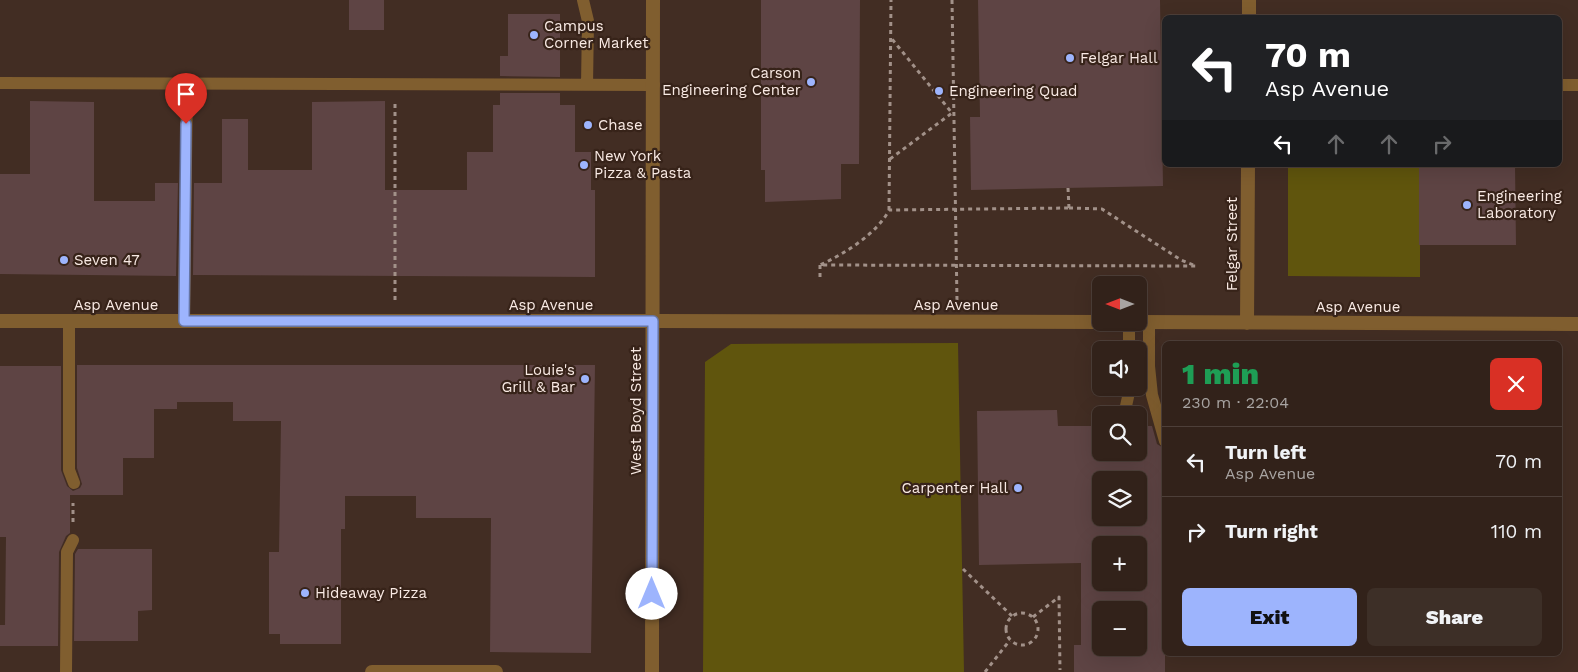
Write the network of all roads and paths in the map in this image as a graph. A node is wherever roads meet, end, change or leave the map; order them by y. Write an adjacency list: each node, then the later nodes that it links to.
1 (583, 0): 11 (lane)
2 (653, 0): 12 (street, West Boyd Street)
3 (891, 0): 7 (path)
4 (952, 0): 15 (path)
5 (1249, 0): 6 (street)
6 (1249, 15)
7 (891, 38): 15 (path); 16 (path)
8 (0, 83): 9 (lane)
9 (187, 84): 10 (lane); 27 (lane)
10 (396, 85): 11 (lane); 28 (path)
11 (587, 85): 12 (lane)
12 (654, 85): 29 (street, West Boyd Street)
13 (1562, 85): 14 (lane)
14 (1578, 85)
15 (952, 113): 16 (path); 21 (path)
16 (890, 159): 20 (path)
17 (1248, 167): 33 (street, Felgar Street)
18 (1068, 188): 19 (path)
19 (1069, 208): 21 (path); 23 (path)
20 (889, 210): 21 (path); 22 (path)
21 (955, 210): 23 (path)
22 (820, 265): 23 (path); 24 (path)
23 (957, 265): 30 (path)
24 (820, 280)
25 (0, 321): 26 (street, Asp Avenue)
26 (68, 321): 27 (street, Asp Avenue); 37 (lane)
27 (184, 321): 28 (street, Asp Avenue)
28 (395, 321): 29 (street, Asp Avenue)
29 (653, 321): 30 (street, Asp Avenue); 49 (street, West Boyd Street)
30 (958, 321): 31 (street, Asp Avenue)
31 (1092, 322)
32 (1148, 322): 33 (street, Asp Avenue)
33 (1247, 323): 34 (street, Asp Avenue)
34 (1578, 324)
35 (1145, 331): 36 (lane)
36 (1162, 430)
37 (74, 483): 40 (path)
38 (961, 490): 39 (path)
39 (917, 491)
40 (73, 540): 46 (lane)
41 (962, 569): 42 (path)
42 (1012, 616): 43 (path); 44 (path)
43 (1033, 617): 44 (path); 45 (path)
44 (1010, 640): 50 (path)
45 (1060, 670)
46 (66, 672)
47 (372, 672): 48 (street)
48 (496, 672)
49 (652, 672)
50 (985, 672)

